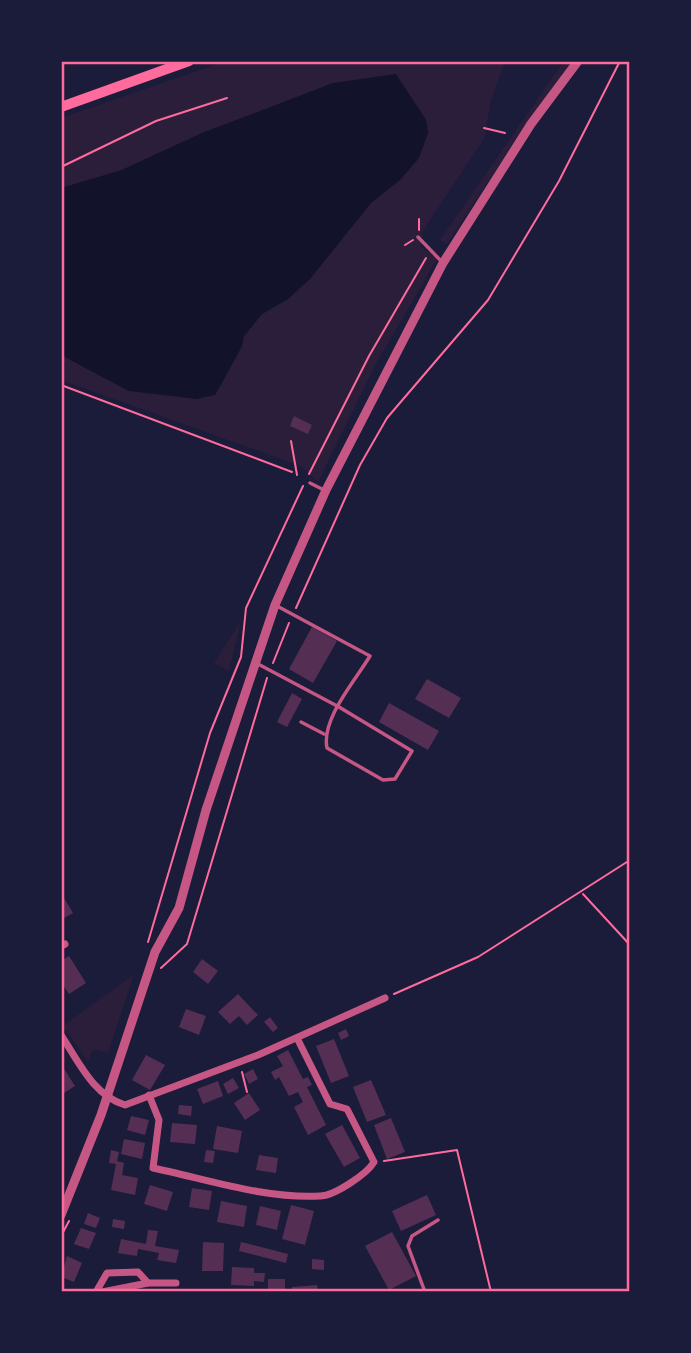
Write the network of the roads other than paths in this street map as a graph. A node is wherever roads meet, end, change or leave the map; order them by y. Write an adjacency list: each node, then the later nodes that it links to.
1 (189, 61): 3 (highway)
2 (578, 61): 5 (street)
3 (61, 107)
4 (418, 237): 5 (lane)
5 (443, 263): 7 (street)
6 (310, 483): 7 (lane)
7 (326, 490): 8 (street)
8 (275, 605): 9 (street); 10 (lane)
9 (255, 663): 10 (lane); 17 (street)
10 (339, 707): 12 (lane); 12 (lane)
11 (301, 722): 12 (lane)
12 (324, 734)
13 (385, 998): 15 (street)
14 (61, 1035): 17 (street)
15 (297, 1038): 16 (street); 16 (street)
16 (149, 1095): 17 (street)
17 (107, 1098): 18 (street)
18 (61, 1216)
19 (438, 1220): 24 (lane)
20 (148, 1283): 21 (street); 22 (street); 23 (street)
21 (176, 1283)
22 (96, 1292)
23 (102, 1292)
24 (425, 1292)

